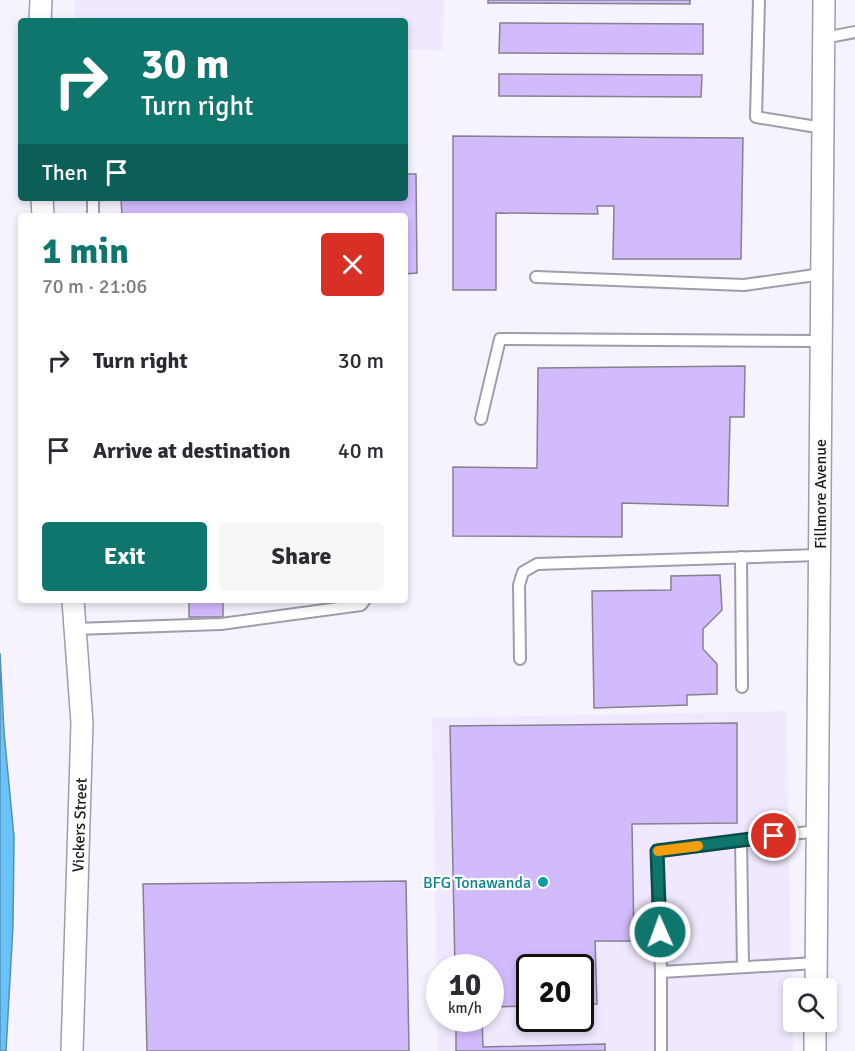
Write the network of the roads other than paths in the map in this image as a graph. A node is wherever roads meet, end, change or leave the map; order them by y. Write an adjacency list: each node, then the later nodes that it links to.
1 (40, 0): 4 (street)
2 (759, 0): 7 (lane)
3 (824, 0): 6 (street, Fillmore Avenue)
4 (40, 18)
5 (855, 32): 6 (lane)
6 (824, 38): 7 (street, Fillmore Avenue)
7 (823, 128): 8 (street, Fillmore Avenue)
8 (822, 274): 9 (lane); 10 (street, Fillmore Avenue)
9 (536, 277)
10 (821, 341): 11 (lane); 12 (street, Fillmore Avenue)
11 (481, 419)
12 (819, 555): 13 (lane); 19 (street, Fillmore Avenue)
13 (741, 557): 17 (lane); 18 (lane)
14 (73, 603): 16 (street, Vickers Street)
15 (363, 603): 16 (lane)
16 (75, 629): 26 (street, Vickers Street)
17 (520, 659)
18 (742, 687)
19 (817, 831): 20 (lane); 21 (street, Fillmore Avenue)
20 (741, 840): 22 (lane); 23 (lane)
21 (816, 963): 22 (lane); 24 (street, Fillmore Avenue)
22 (743, 967): 23 (lane)
23 (662, 972): 27 (lane)
24 (816, 978)
25 (815, 1032): 28 (street)
26 (72, 1051)
27 (661, 1051)
28 (815, 1051)

